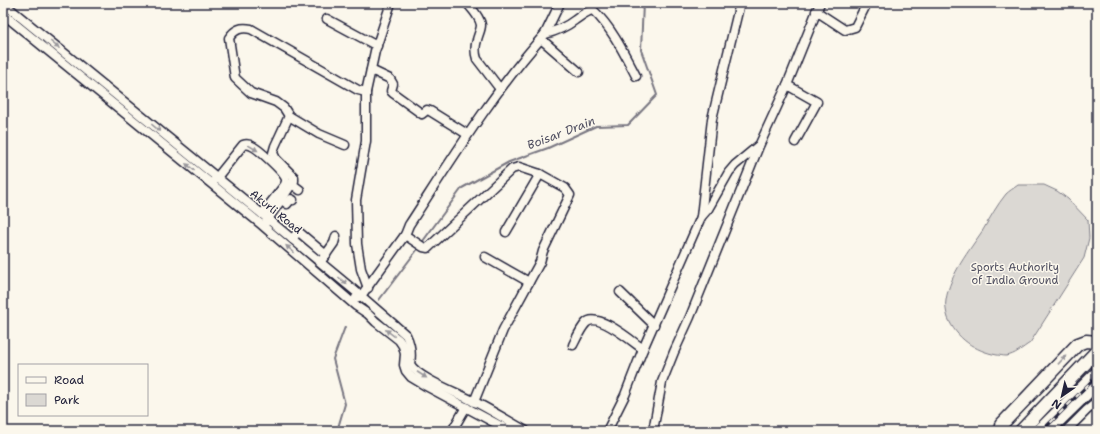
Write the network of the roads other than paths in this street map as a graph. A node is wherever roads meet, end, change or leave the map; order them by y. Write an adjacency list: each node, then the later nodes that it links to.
1 (3, 3): 9 (street, Akurli Road)
2 (391, 3): 15 (street)
3 (467, 3): 24 (street)
4 (560, 3): 13 (street)
5 (740, 3): 40 (street)
6 (820, 3): 8 (street)
7 (867, 3): 8 (street)
8 (816, 11): 23 (street)
9 (14, 12): 10 (street); 12 (street, Akurli Road)
10 (6, 17): 14 (street, Akurli Road)
11 (326, 19): 15 (street)
12 (44, 36): 14 (street); 16 (street, Akurli Road, one-way to 16)
13 (543, 36): 20 (street); 21 (street); 24 (street)
14 (38, 43): 17 (street, Akurli Road)
15 (377, 46): 18 (street)
16 (66, 55): 17 (street); 19 (street, Akurli Road)
17 (61, 62): 22 (street, Akurli Road)
18 (371, 70): 26 (street); 29 (street)
19 (87, 71): 22 (street); 25 (street, Akurli Road)
20 (579, 72)
21 (636, 76)
22 (81, 78): 27 (street, Akurli Road)
23 (787, 85): 30 (street); 32 (street)
24 (500, 89): 29 (street)
25 (112, 92): 27 (street); 33 (street, Akurli Road, one-way to 33)
26 (366, 92): 28 (street); 49 (street)
27 (106, 98): 33 (street, Akurli Road)
28 (289, 116): 31 (street); 36 (street)
29 (467, 134): 44 (street)
30 (795, 142)
31 (345, 145)
32 (759, 146): 40 (street); 69 (street)
33 (177, 151): 35 (street, Akurli Road)
34 (540, 174): 42 (street); 44 (street); 48 (street)
35 (214, 181): 41 (street, Akurli Road); 41 (street, one-way to 41)
36 (292, 184): 37 (street); 38 (street)
37 (300, 190)
38 (282, 200): 39 (street); 41 (street)
39 (293, 200)
40 (701, 218): 53 (street)
41 (264, 220): 46 (street, Akurli Road); 47 (street, Akurli Road, one-way to 41)
42 (506, 232)
43 (336, 236): 46 (street)
44 (405, 236): 49 (street)
45 (485, 257): 48 (street)
46 (324, 261): 47 (street); 51 (street, Akurli Road, one-way to 51)
47 (318, 273): 52 (street, Akurli Road)
48 (528, 282): 61 (street)
49 (368, 288): 51 (street)
50 (620, 292): 53 (street)
51 (363, 298): 52 (street); 61 (street, Akurli Road, one-way to 61)
52 (351, 305): 64 (street, Akurli Road, one-way to 52)
53 (654, 325): 56 (street)
54 (1097, 342): 60 (highway, one-way to 54)
55 (573, 345): 56 (street)
56 (643, 349): 68 (street)
57 (1097, 351): 63 (highway)
58 (1097, 373): 72 (highway)
59 (1097, 386): 73 (street)
60 (1034, 390): 63 (highway); 70 (highway)
61 (474, 402): 67 (street, Akurli Road)
62 (1097, 402): 74 (street)
63 (1047, 404): 71 (highway)
64 (466, 407): 65 (street); 66 (street, Akurli Road)
65 (452, 431)
66 (510, 431)
67 (526, 431)
68 (607, 431)
69 (653, 431)
70 (1001, 431)
71 (1021, 431)
72 (1040, 431)
73 (1051, 431)
74 (1066, 431)

